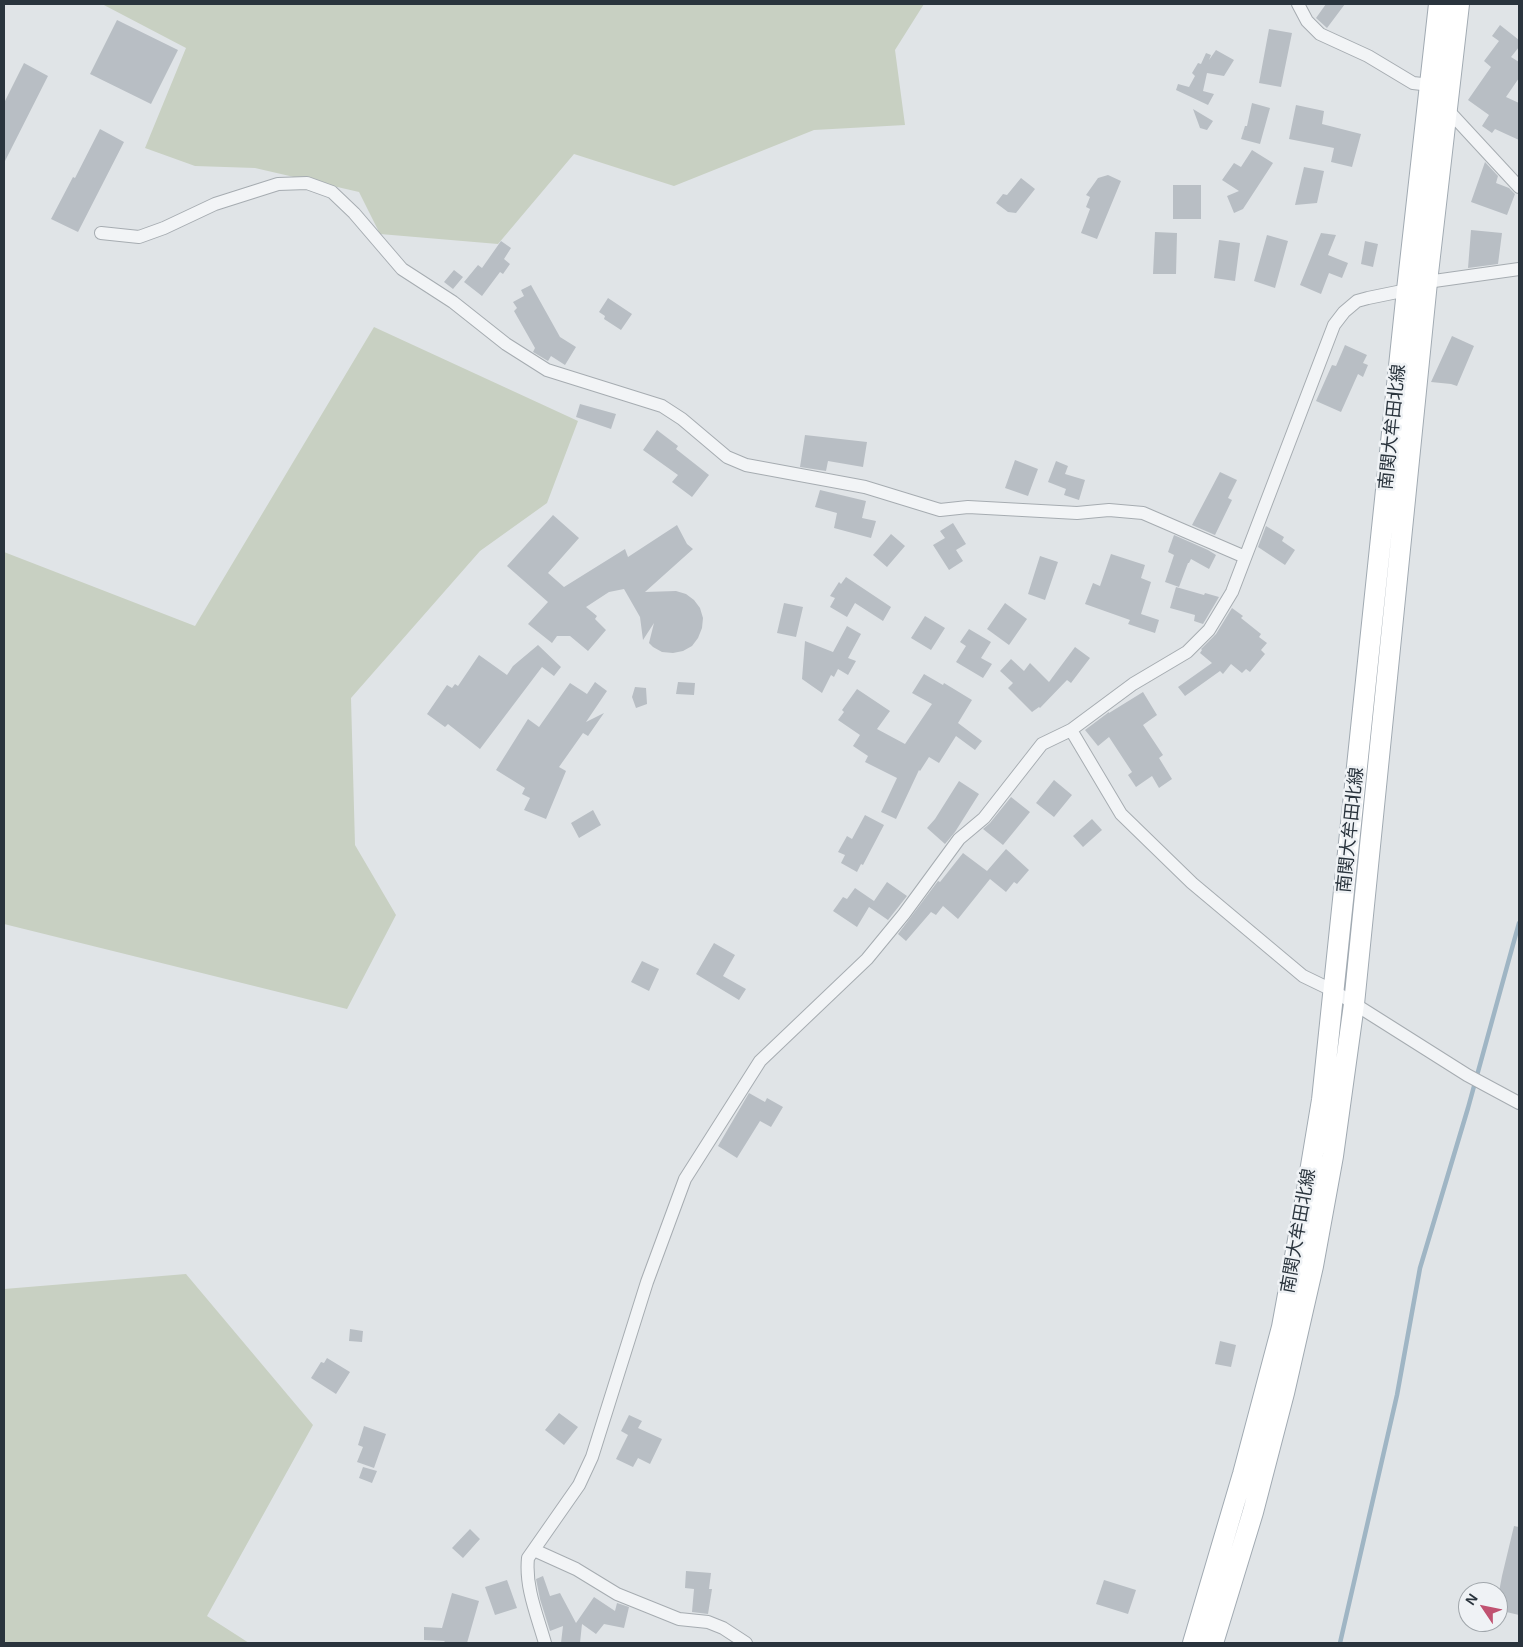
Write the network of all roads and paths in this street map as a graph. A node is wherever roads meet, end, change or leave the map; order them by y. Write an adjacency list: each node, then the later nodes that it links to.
1 (1298, 4): 4 (street)
2 (1439, 4): 4 (main road, 南関大牟田北線)
3 (1459, 4): 5 (main road, 南関大牟田北線)
4 (1430, 85): 5 (street); 10 (main road, 南関大牟田北線)
5 (1447, 111): 6 (street); 9 (main road, 南関大牟田北線)
6 (1519, 186)
7 (100, 233): 11 (street)
8 (1519, 270): 9 (street)
9 (1427, 282): 10 (street); 14 (main road, 南関大牟田北線)
10 (1407, 290): 11 (street); 13 (main road, 南関大牟田北線)
11 (1245, 557): 12 (street)
12 (1071, 730): 13 (street); 16 (street)
13 (1334, 991): 14 (street); 19 (main road, 南関大牟田北線)
14 (1354, 1004): 15 (street); 20 (main road, 南関大牟田北線)
15 (1519, 1103)
16 (534, 1550): 17 (street); 18 (street)
17 (545, 1643)
18 (746, 1643)
19 (1193, 1643)
20 (1212, 1643)

